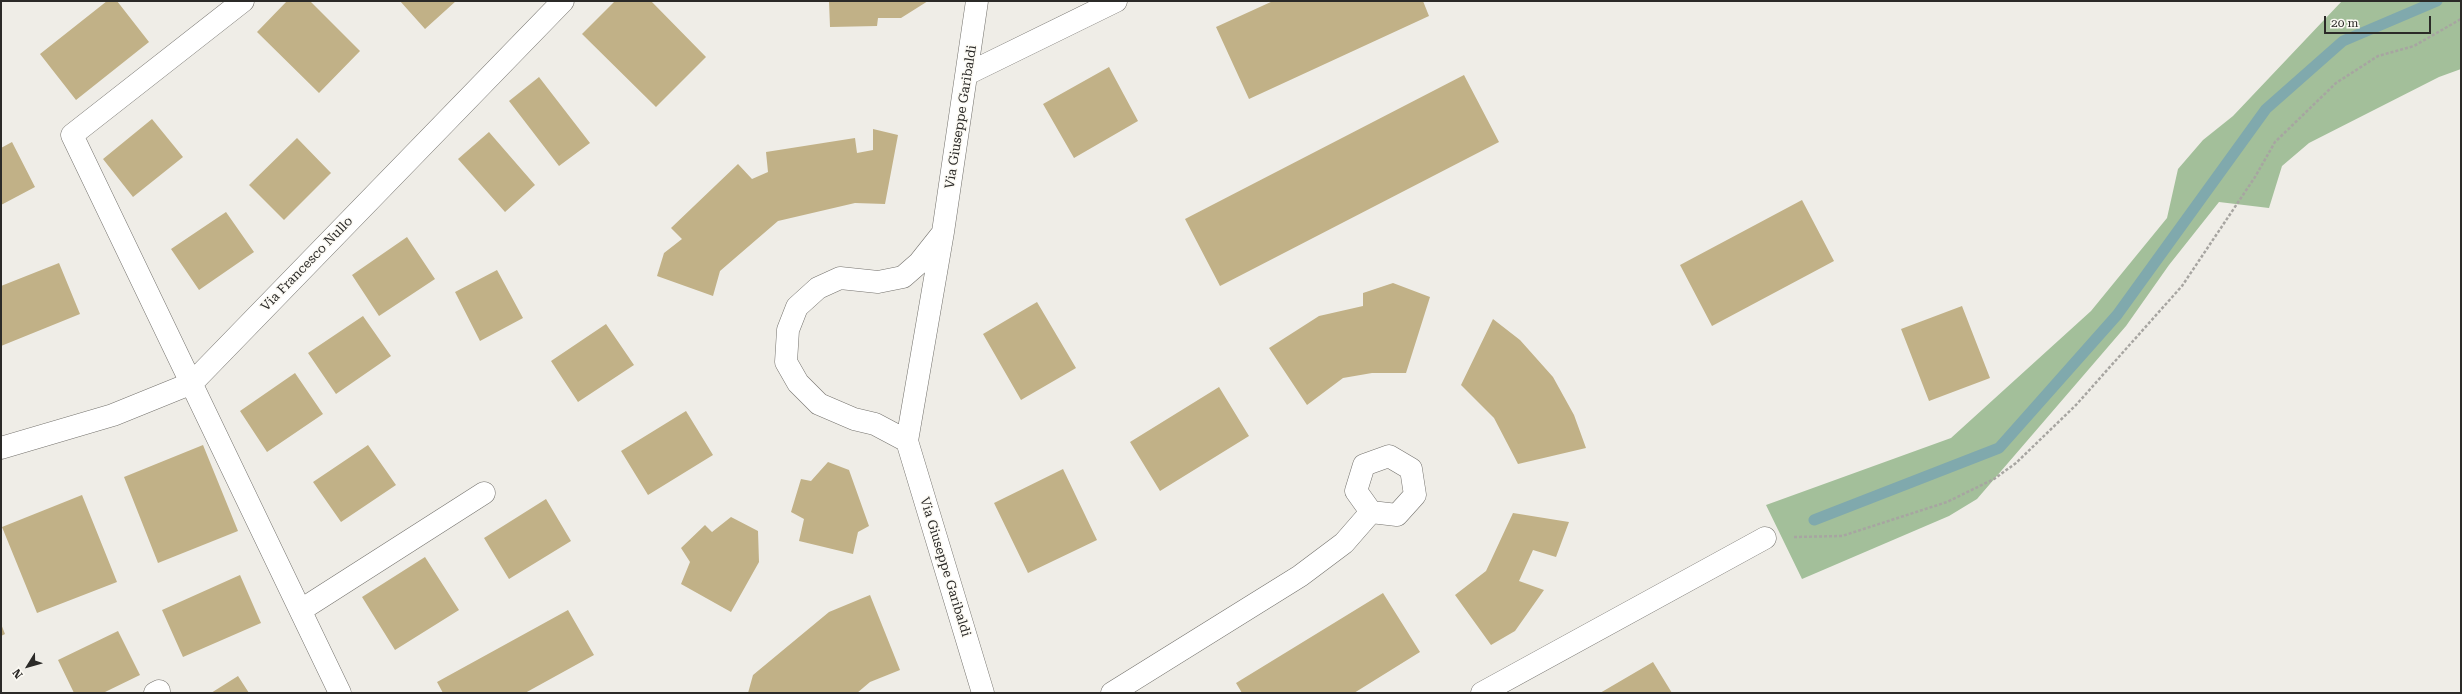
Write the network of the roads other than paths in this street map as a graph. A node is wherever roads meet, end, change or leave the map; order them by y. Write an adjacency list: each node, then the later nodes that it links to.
1 (243, 1): 7 (street)
2 (563, 1): 7 (street, Via Francesco Nullo)
3 (977, 1): 5 (street, Via Giuseppe Garibaldi)
4 (1116, 1): 5 (street)
5 (969, 73): 6 (street, Via Giuseppe Garibaldi)
6 (944, 232): 8 (street, Via Giuseppe Garibaldi); 8 (street, Via Giuseppe Garibaldi)
7 (192, 383): 9 (street, Via Francesco Nullo); 13 (street)
8 (907, 441): 15 (street, Via Giuseppe Garibaldi)
9 (1, 448)
10 (484, 493): 13 (street)
11 (1371, 512): 16 (street)
12 (1765, 538): 17 (street)
13 (301, 610): 14 (street)
14 (340, 693)
15 (983, 693)
16 (1112, 693)
17 (1482, 693)

